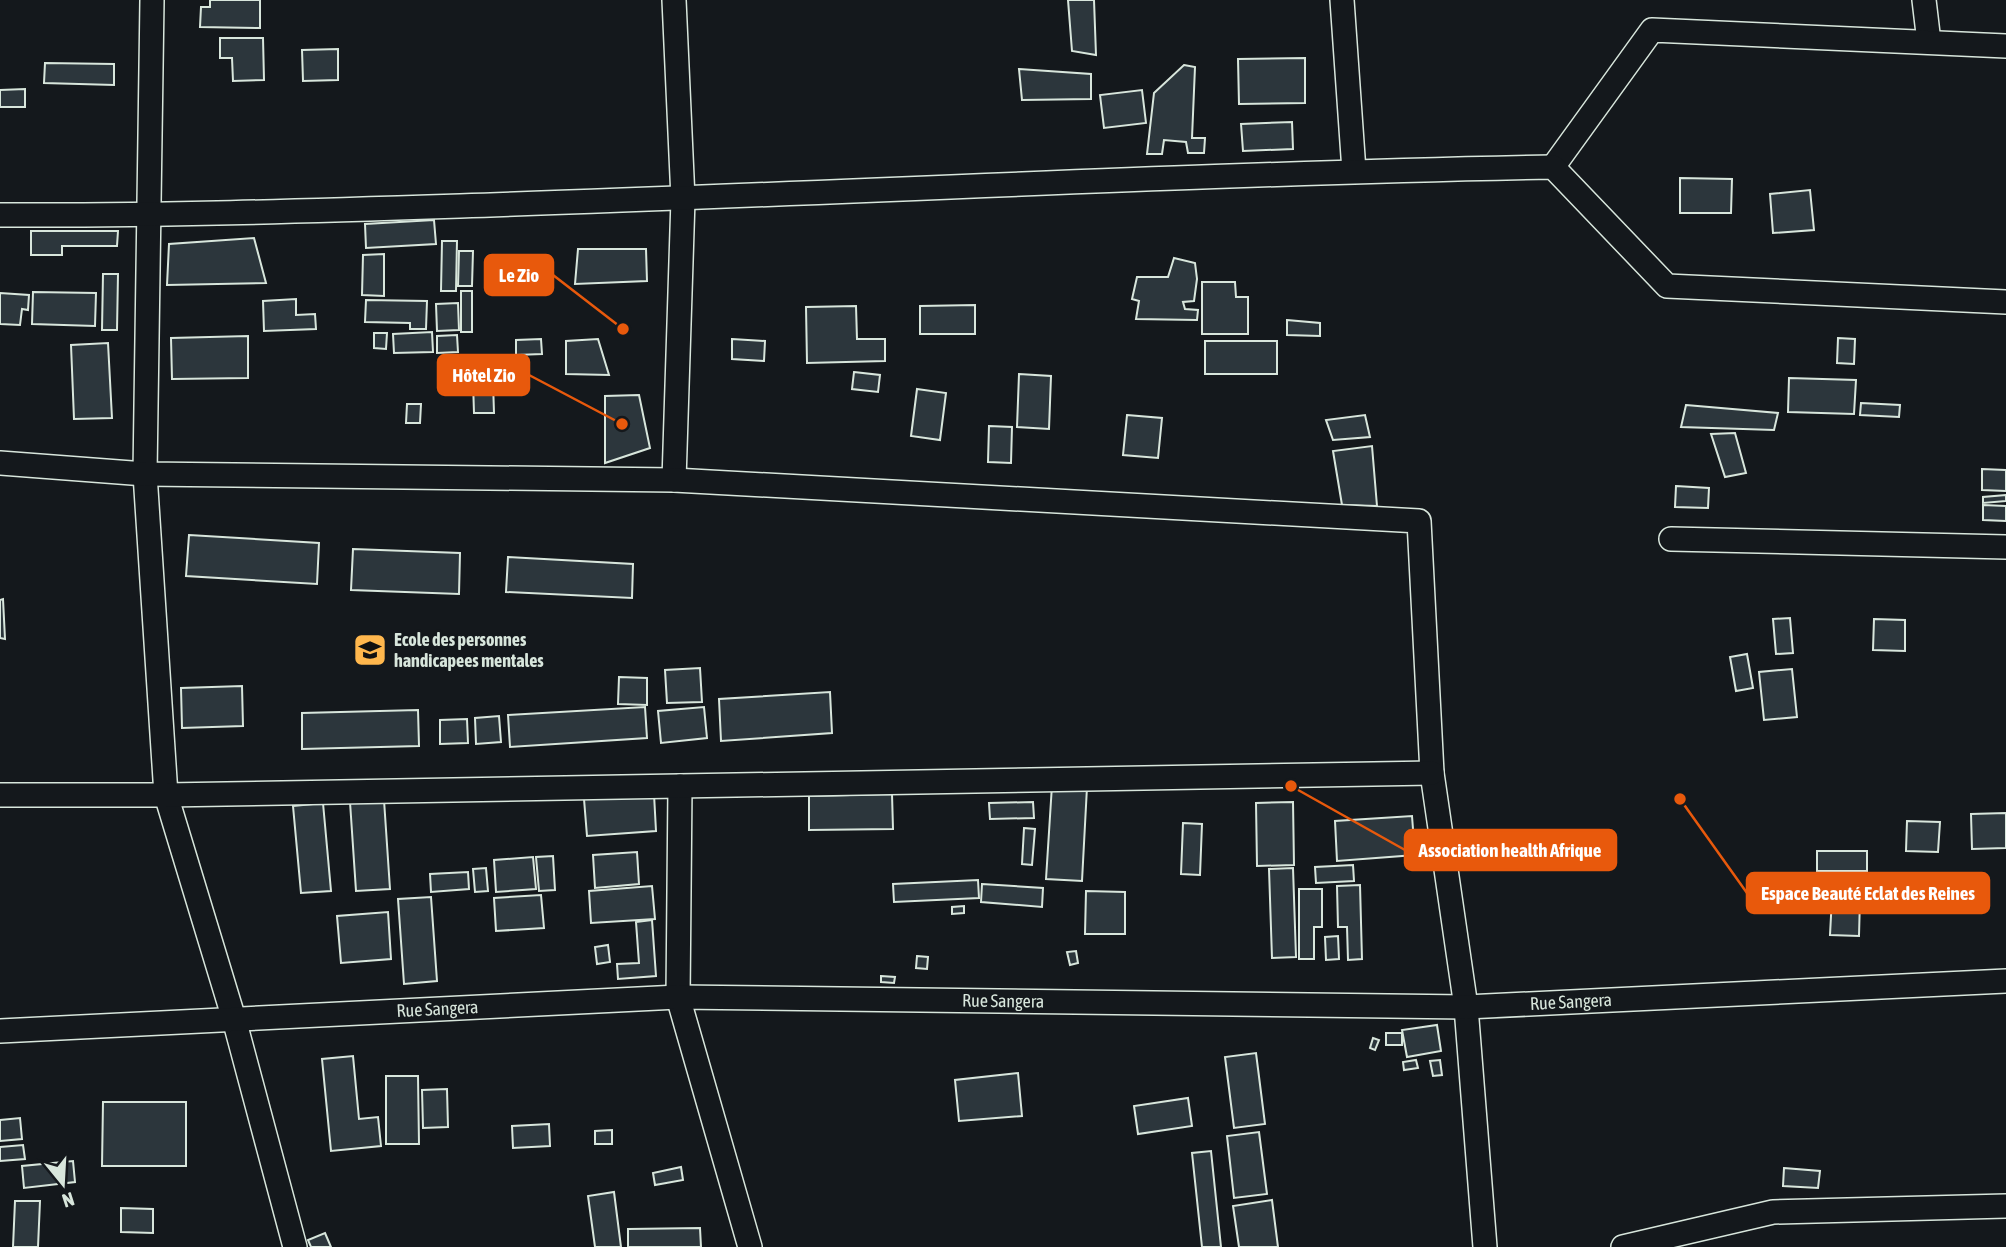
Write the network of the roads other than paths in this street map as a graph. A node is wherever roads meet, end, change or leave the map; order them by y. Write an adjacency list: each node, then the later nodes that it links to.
1 (152, 0): 11 (street)
2 (674, 0): 9 (street)
3 (1342, 0): 8 (street)
4 (1924, 0): 5 (street)
5 (1929, 42): 6 (street); 7 (street)
6 (2006, 46)
7 (1553, 167): 8 (street); 12 (street)
8 (1354, 171): 9 (street)
9 (683, 199): 11 (street); 15 (street)
10 (0, 215): 11 (street)
11 (149, 216): 14 (street)
12 (2006, 302)
13 (0, 463): 14 (street)
14 (145, 474): 15 (street); 21 (street)
15 (674, 480): 18 (street)
16 (1671, 538): 17 (street)
17 (2006, 547)
18 (1432, 772): 19 (street); 24 (street)
19 (680, 786): 21 (street); 23 (street)
20 (0, 795): 21 (street)
21 (166, 795): 25 (street)
22 (2006, 981): 24 (street, Rue Sangera)
23 (678, 997): 24 (street, Rue Sangera); 25 (street, Rue Sangera); 29 (street)
24 (1466, 1007): 30 (street)
25 (234, 1019): 26 (street, Rue Sangera); 28 (street)
26 (0, 1031)
27 (2006, 1206): 31 (street)
28 (295, 1247)
29 (750, 1247)
30 (1485, 1247)
31 (1623, 1247)

